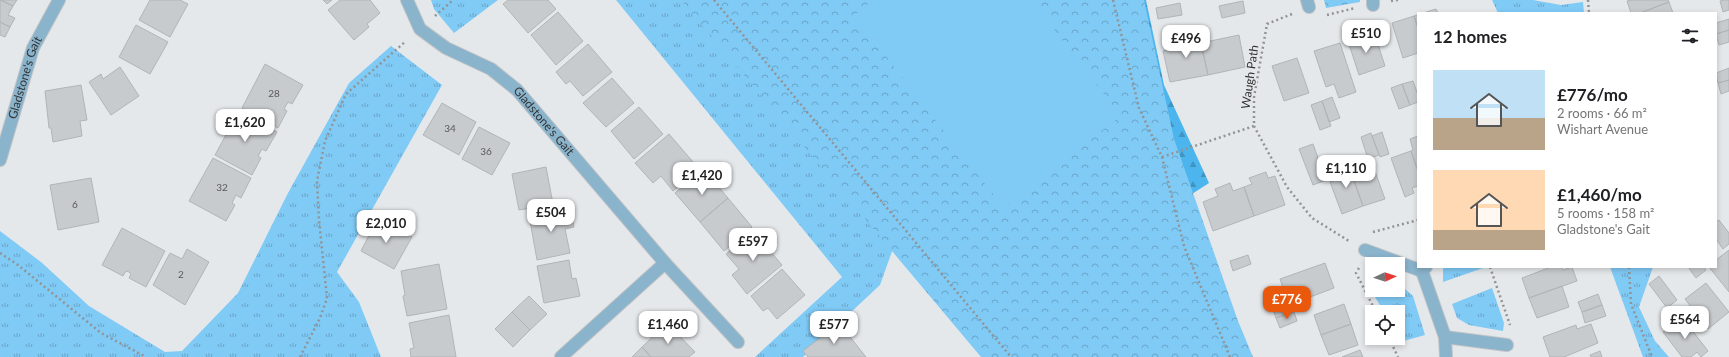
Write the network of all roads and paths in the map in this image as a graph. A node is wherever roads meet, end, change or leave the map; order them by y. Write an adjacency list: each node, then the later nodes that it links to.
1 (59, 0): 11 (street, Gladstone's Gait)
2 (407, 0): 8 (street, Gladstone's Gait)
3 (1113, 0): 10 (path)
4 (1588, 0): 7 (path)
5 (714, 1): 26 (path)
6 (1308, 3): 9 (path, Waugh Path)
7 (1589, 12)
8 (420, 29): 14 (street, Gladstone's Gait); 24 (path)
9 (1254, 126): 10 (path); 12 (path, Waugh Path)
10 (1162, 157): 27 (path)
11 (0, 160)
12 (1365, 250): 15 (street)
13 (0, 254): 23 (path)
14 (665, 263): 20 (street, Gladstone's Gait); 25 (street)
15 (1417, 267)
16 (1490, 268): 22 (path)
17 (1630, 268): 30 (path)
18 (1424, 269): 19 (street)
19 (1445, 338): 22 (street); 29 (street)
20 (738, 342)
21 (1392, 345): 28 (path)
22 (1507, 345)
23 (146, 357)
24 (300, 357)
25 (561, 357)
26 (1011, 357)
27 (1230, 357)
28 (1398, 357)
29 (1446, 357)
30 (1652, 357)

